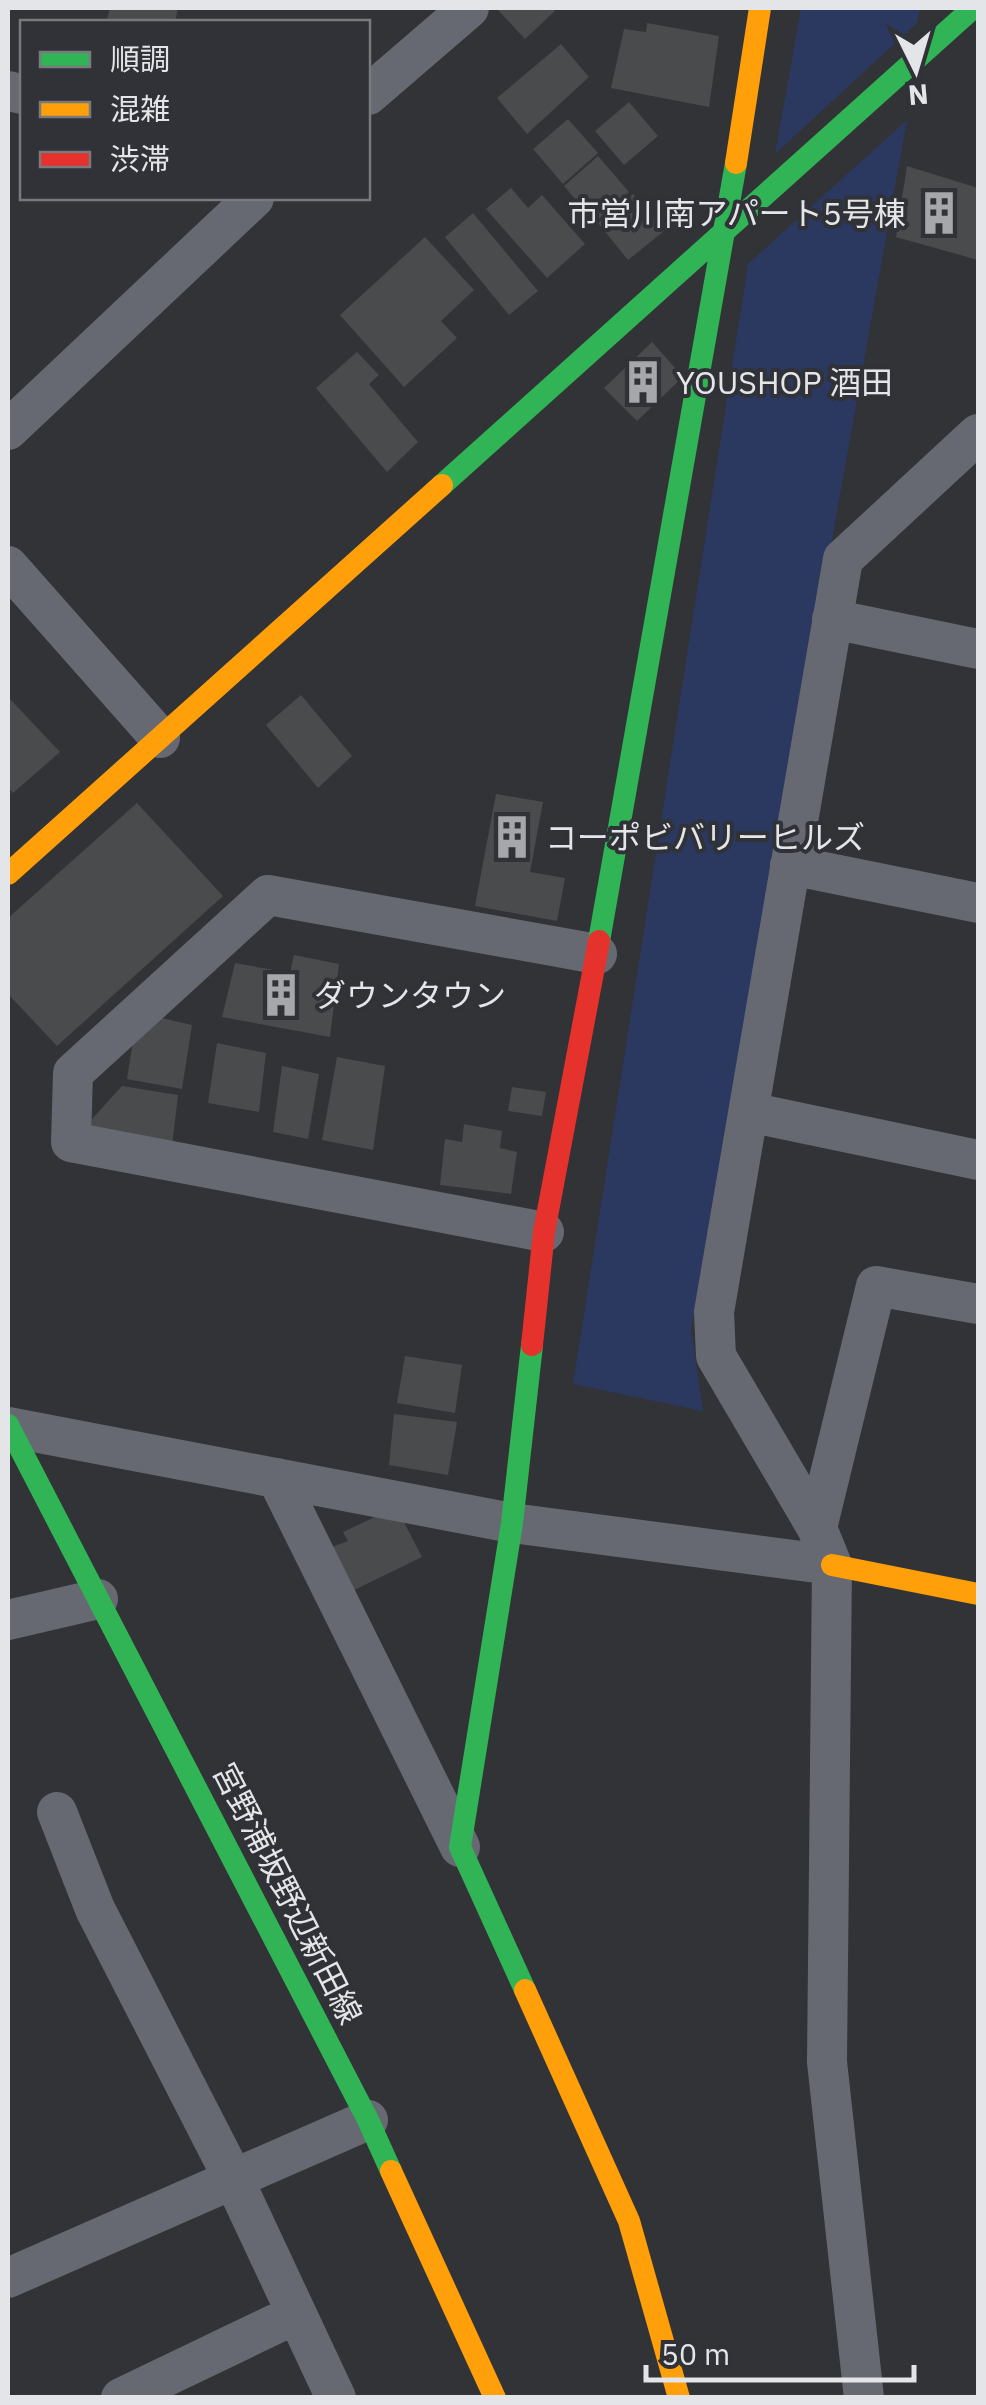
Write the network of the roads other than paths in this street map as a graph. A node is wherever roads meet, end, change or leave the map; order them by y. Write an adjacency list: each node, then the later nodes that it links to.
1 (469, 8): 4 (street)
2 (760, 8): 6 (street)
3 (973, 8): 6 (street)
4 (370, 94)
5 (252, 200): 7 (street)
6 (726, 230): 12 (street); 16 (street)
7 (8, 430)
8 (978, 434): 10 (street)
9 (8, 566): 12 (street)
10 (832, 619): 11 (street); 13 (street)
11 (978, 648)
12 (160, 738): 14 (street)
13 (790, 865): 15 (street); 17 (street)
14 (8, 874)
15 (978, 904)
16 (597, 954): 19 (street); 19 (street)
17 (749, 1112): 18 (street); 24 (street)
18 (978, 1160)
19 (544, 1232): 23 (street)
20 (978, 1304): 24 (street)
21 (8, 1426): 22 (street); 27 (street, 宮野浦坂野辺新田線)
22 (277, 1478): 23 (street); 30 (street)
23 (512, 1523): 25 (street); 30 (street)
24 (817, 1528): 25 (street)
25 (832, 1565): 26 (street); 39 (street)
26 (978, 1594)
27 (98, 1599): 28 (street); 31 (street, 宮野浦坂野辺新田線)
28 (8, 1620)
29 (57, 1812): 32 (street)
30 (460, 1848): 38 (street)
31 (368, 2120): 32 (street); 37 (street, 宮野浦坂野辺新田線)
32 (234, 2180): 33 (street); 34 (street)
33 (8, 2278)
34 (296, 2314): 35 (street); 36 (street)
35 (121, 2398)
36 (336, 2398)
37 (495, 2398)
38 (679, 2398)
39 (864, 2398)

